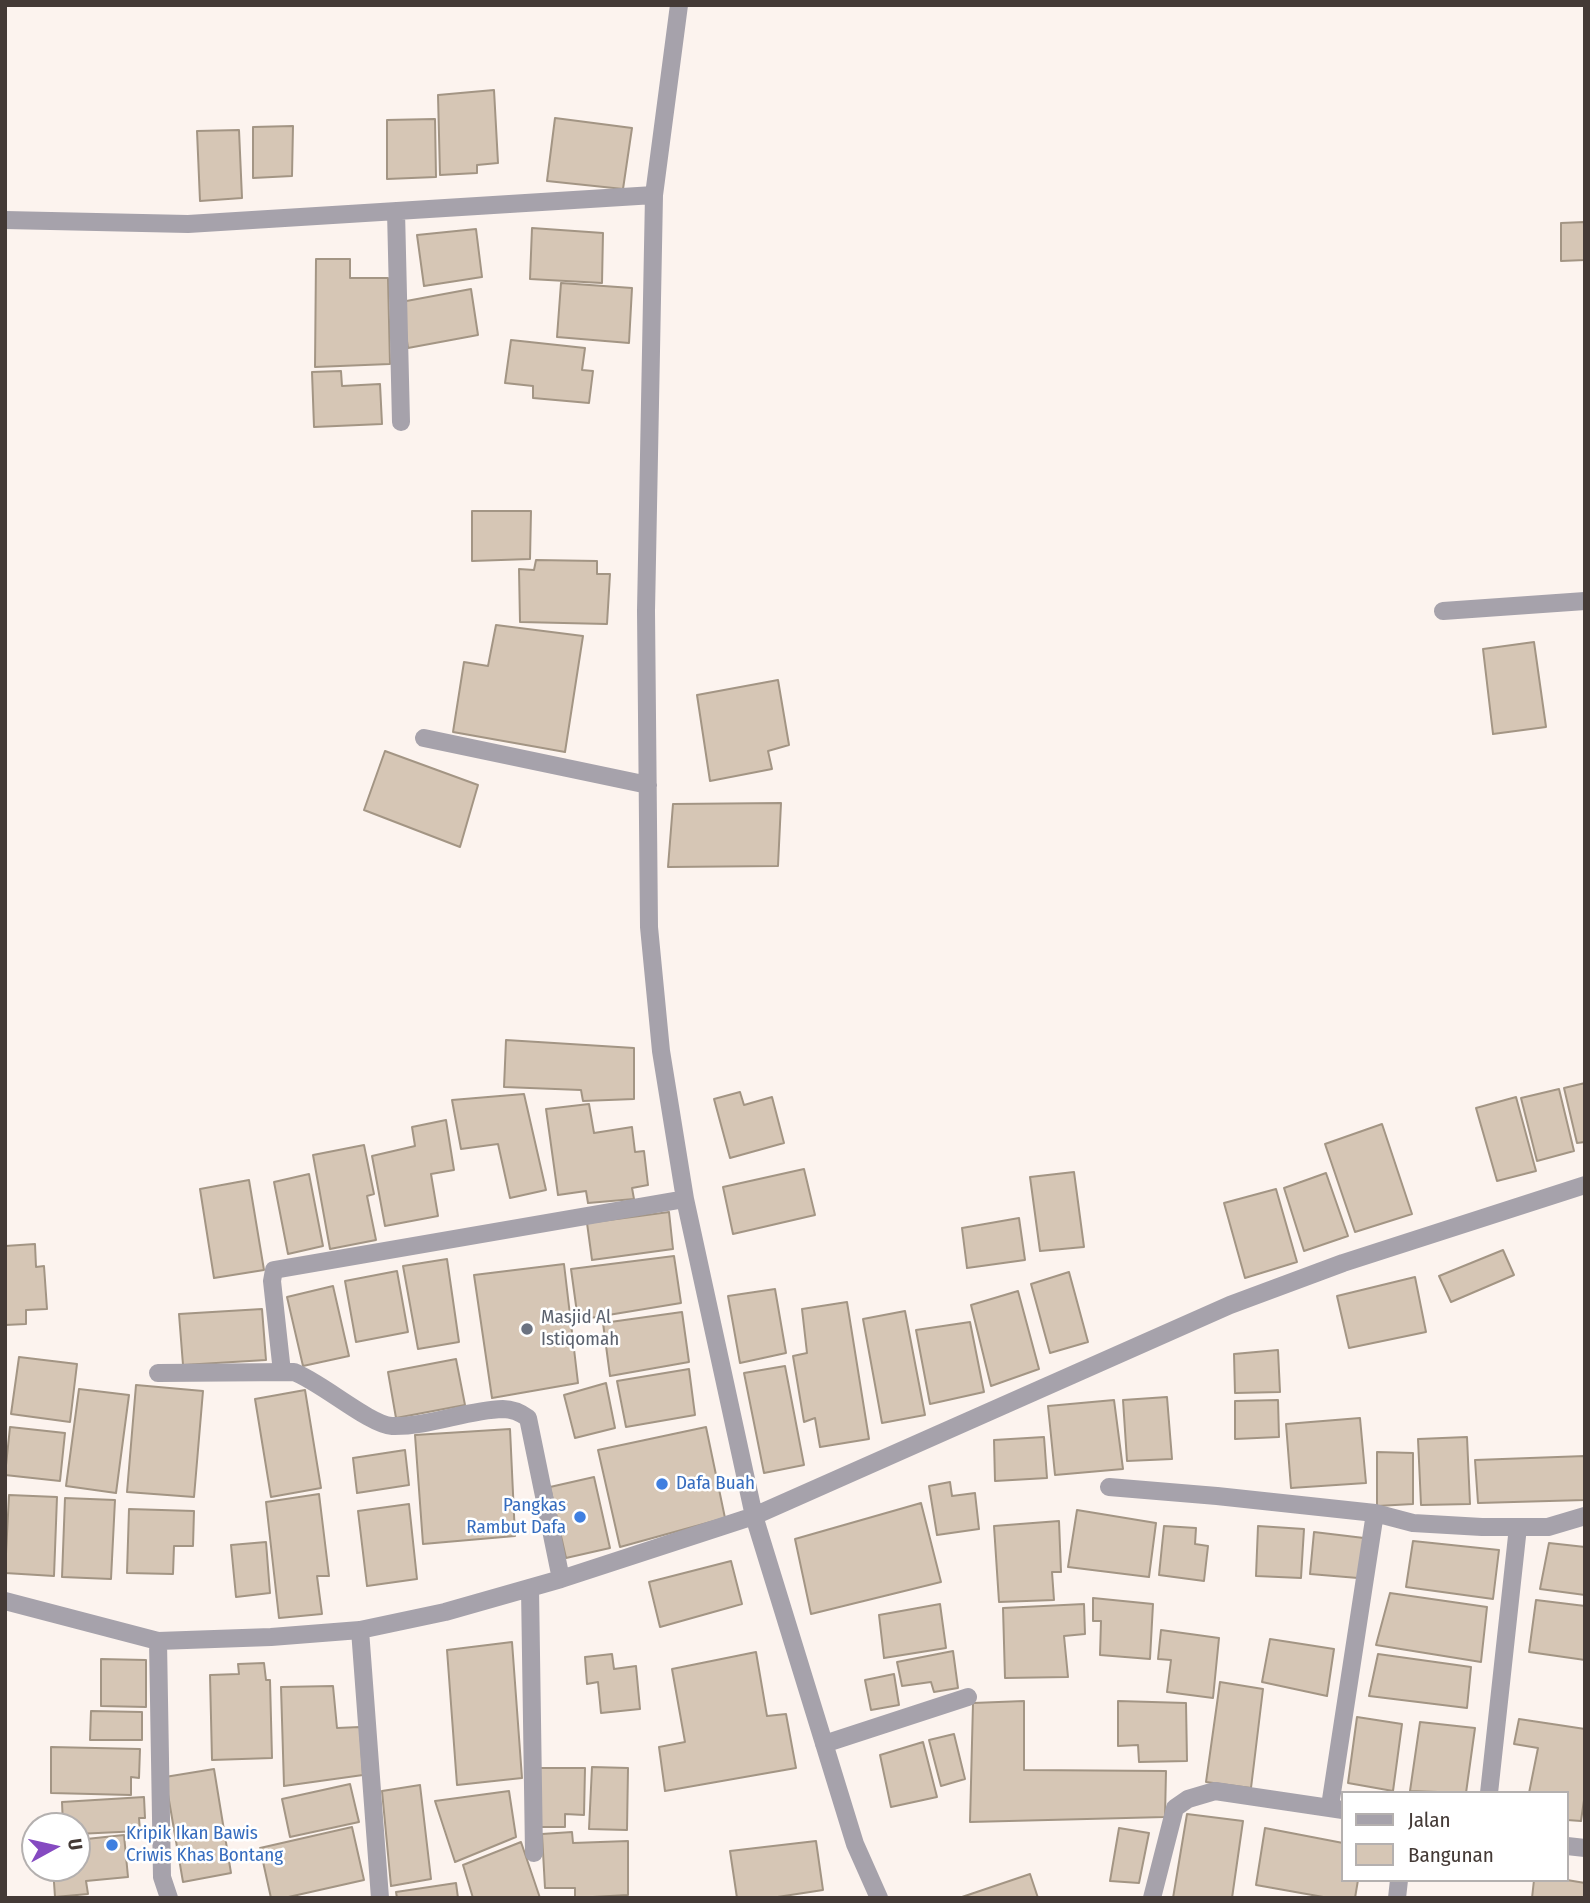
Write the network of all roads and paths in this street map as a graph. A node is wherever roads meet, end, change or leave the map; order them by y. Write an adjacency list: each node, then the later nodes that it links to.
1 (679, 5): 2 (street)
2 (654, 195): 3 (street); 9 (street)
3 (396, 211): 4 (street); 5 (street)
4 (5, 220)
5 (401, 422)
6 (1585, 601): 7 (street)
7 (1443, 611)
8 (424, 738): 9 (street)
9 (648, 785): 11 (street)
10 (1585, 1185): 16 (street)
11 (685, 1199): 13 (street); 16 (street)
12 (158, 1373): 13 (street)
13 (282, 1373): 19 (street)
14 (1109, 1487): 15 (street)
15 (1375, 1513): 18 (street); 27 (street)
16 (754, 1516): 19 (street); 25 (street)
17 (1585, 1516): 18 (street)
18 (1518, 1527): 26 (street)
19 (561, 1579): 20 (street)
20 (530, 1588): 22 (street); 28 (street)
21 (5, 1601): 23 (street)
22 (360, 1630): 23 (street); 30 (street)
23 (158, 1641): 29 (street)
24 (968, 1697): 25 (street)
25 (824, 1744): 31 (street)
26 (1489, 1791)
27 (1337, 1808): 32 (street)
28 (534, 1853)
29 (169, 1898)
30 (380, 1898)
31 (879, 1898)
32 (1152, 1898)

